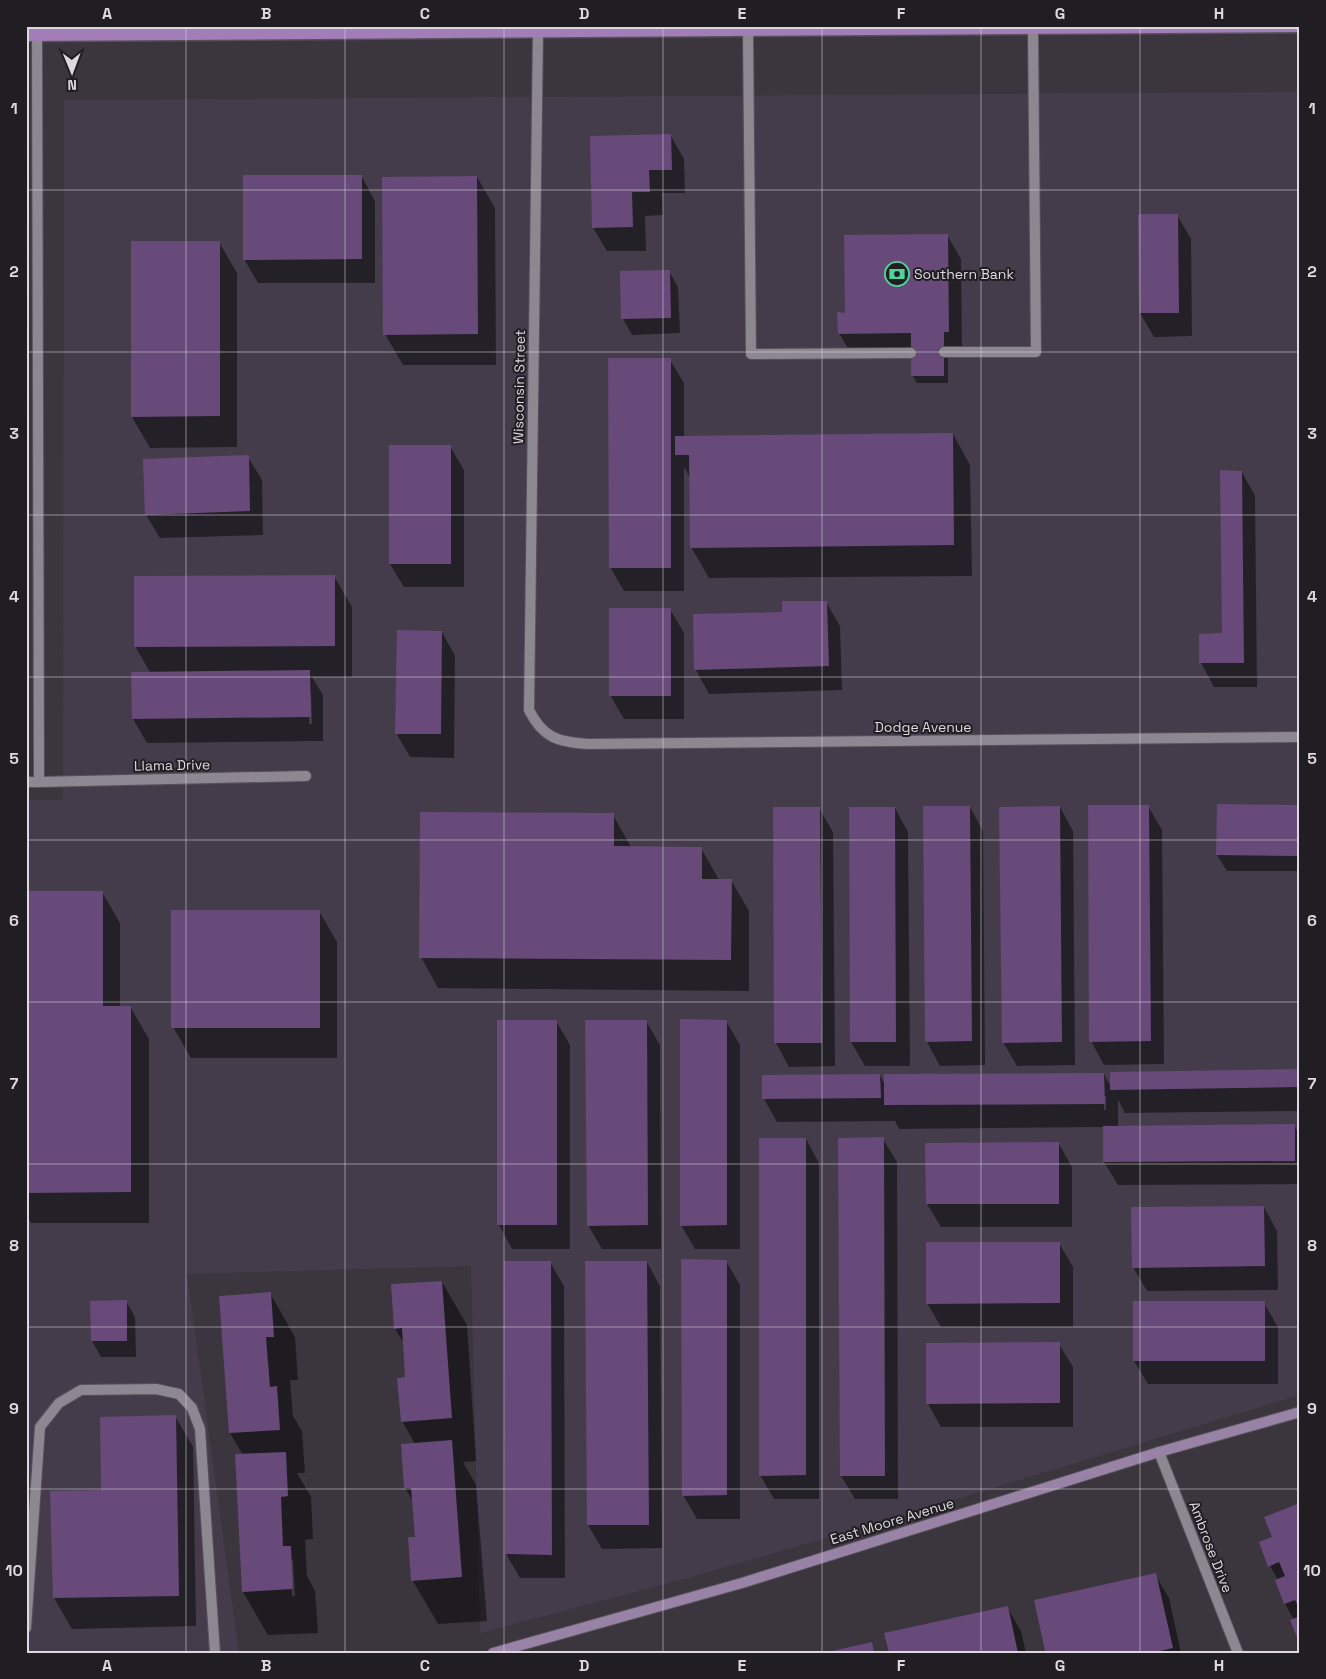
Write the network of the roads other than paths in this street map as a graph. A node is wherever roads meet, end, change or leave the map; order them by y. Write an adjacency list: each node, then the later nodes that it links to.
1 (1300, 26): 2 (main road)
2 (1033, 28): 3 (main road); 6 (street)
3 (748, 31): 4 (main road); 7 (street)
4 (538, 32): 5 (main road); 8 (street, Wisconsin Street)
5 (32, 34): 12 (street)
6 (944, 352)
7 (911, 353)
8 (549, 736): 9 (street, Dodge Avenue)
9 (1300, 737)
10 (306, 776): 12 (street, Llama Drive)
11 (26, 782): 12 (street, Llama Drive)
12 (39, 782)
13 (1300, 1412): 14 (street, East Moore Avenue)
14 (1159, 1452): 17 (street, East Moore Avenue); 18 (street, Ambrose Drive)
15 (26, 1628): 16 (street)
16 (215, 1653)
17 (492, 1653)
18 (1238, 1653)

